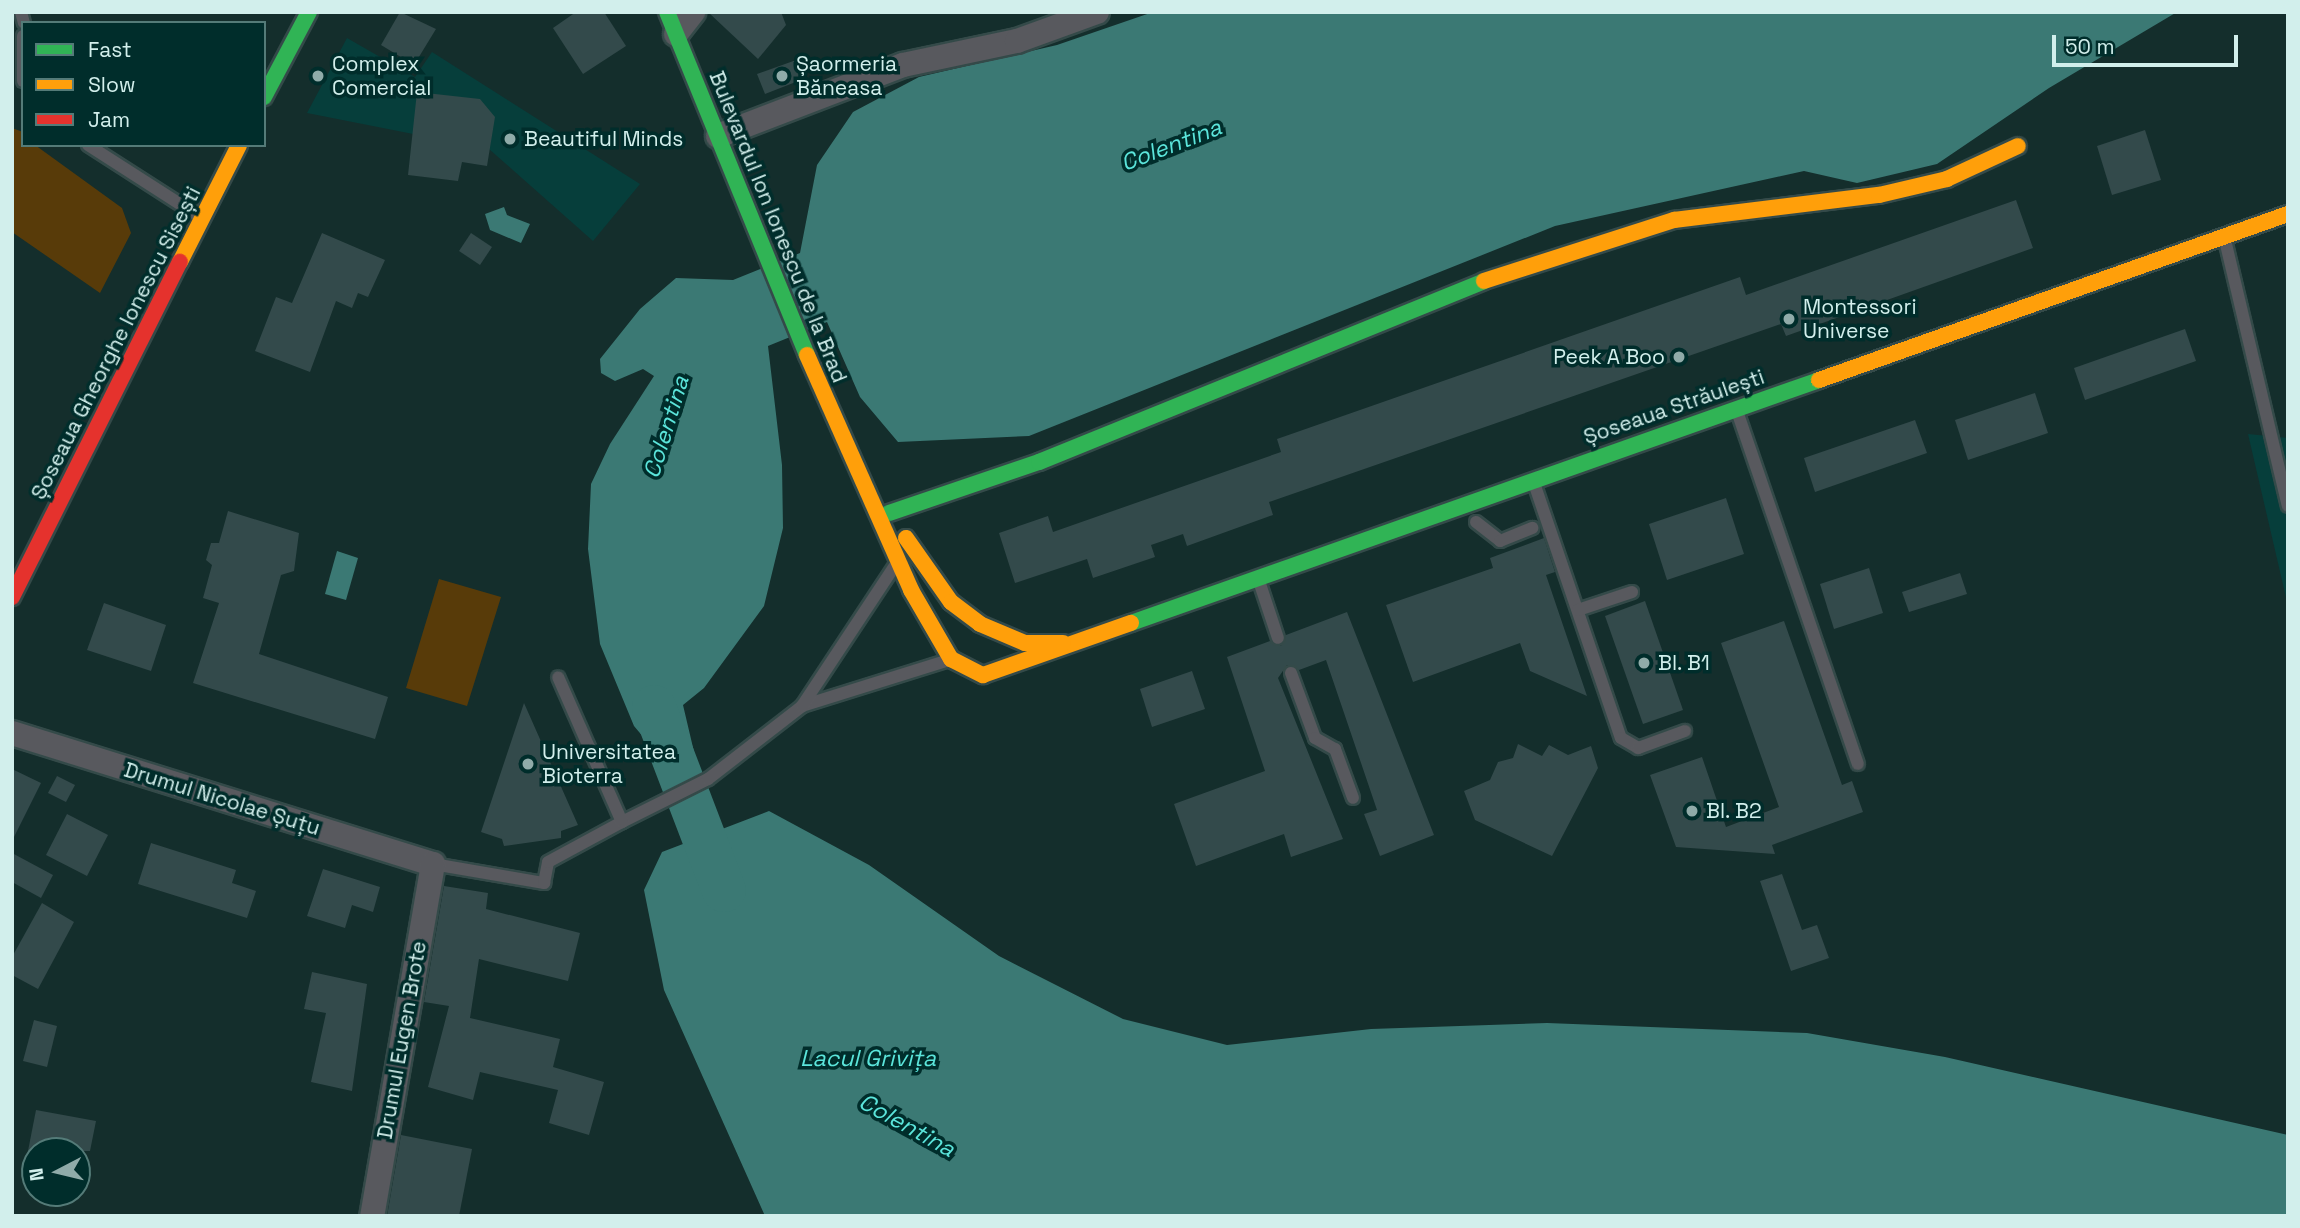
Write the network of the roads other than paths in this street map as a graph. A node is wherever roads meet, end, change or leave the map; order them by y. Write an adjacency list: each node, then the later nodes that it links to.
1 (309, 12): 5 (street)
2 (693, 12): 4 (street)
3 (1097, 12): 6 (street)
4 (672, 23): 6 (street, Bulevardul Ion Ionescu de la Brad)
5 (266, 93)
6 (718, 136): 14 (street, Bulevardul Ion Ionescu de la Brad)
7 (2018, 146): 17 (street)
8 (91, 147): 11 (lane)
9 (238, 147): 11 (street, Șoseaua Gheorghe Ionescu Sisești)
10 (2288, 214): 12 (street, Șoseaua Străulești)
11 (202, 219): 23 (street, Șoseaua Gheorghe Ionescu Sisești)
12 (2224, 236): 13 (street, Șoseaua Străulești); 16 (lane)
13 (1735, 408): 15 (street, Șoseaua Străulești); 33 (lane)
14 (851, 456): 17 (street, Bulevardul Ion Ionescu de la Brad); 20 (street, Bulevardul Ion Ionescu de la Brad)
15 (1532, 479): 21 (street, Șoseaua Străulești); 24 (lane)
16 (2288, 506)
17 (889, 513): 26 (street, Bulevardul Ion Ionescu de la Brad)
18 (1476, 522): 19 (lane)
19 (1533, 528)
20 (898, 561): 27 (street, Bulevardul Ion Ionescu de la Brad); 30 (lane)
21 (1258, 576): 25 (lane); 26 (street, Șoseaua Străulești)
22 (1632, 592): 24 (lane)
23 (12, 597)
24 (1578, 610): 31 (lane)
25 (1278, 638)
26 (1074, 642): 27 (street)
27 (951, 659): 30 (lane)
28 (1291, 673): 34 (lane)
29 (558, 677): 35 (lane)
30 (802, 706): 35 (lane)
31 (1685, 732)
32 (12, 733): 36 (street, Drumul Nicolae Șuțu)
33 (1858, 764)
34 (1353, 798)
35 (622, 822): 36 (lane)
36 (433, 864): 37 (street, Drumul Eugen Brote)
37 (372, 1216)

